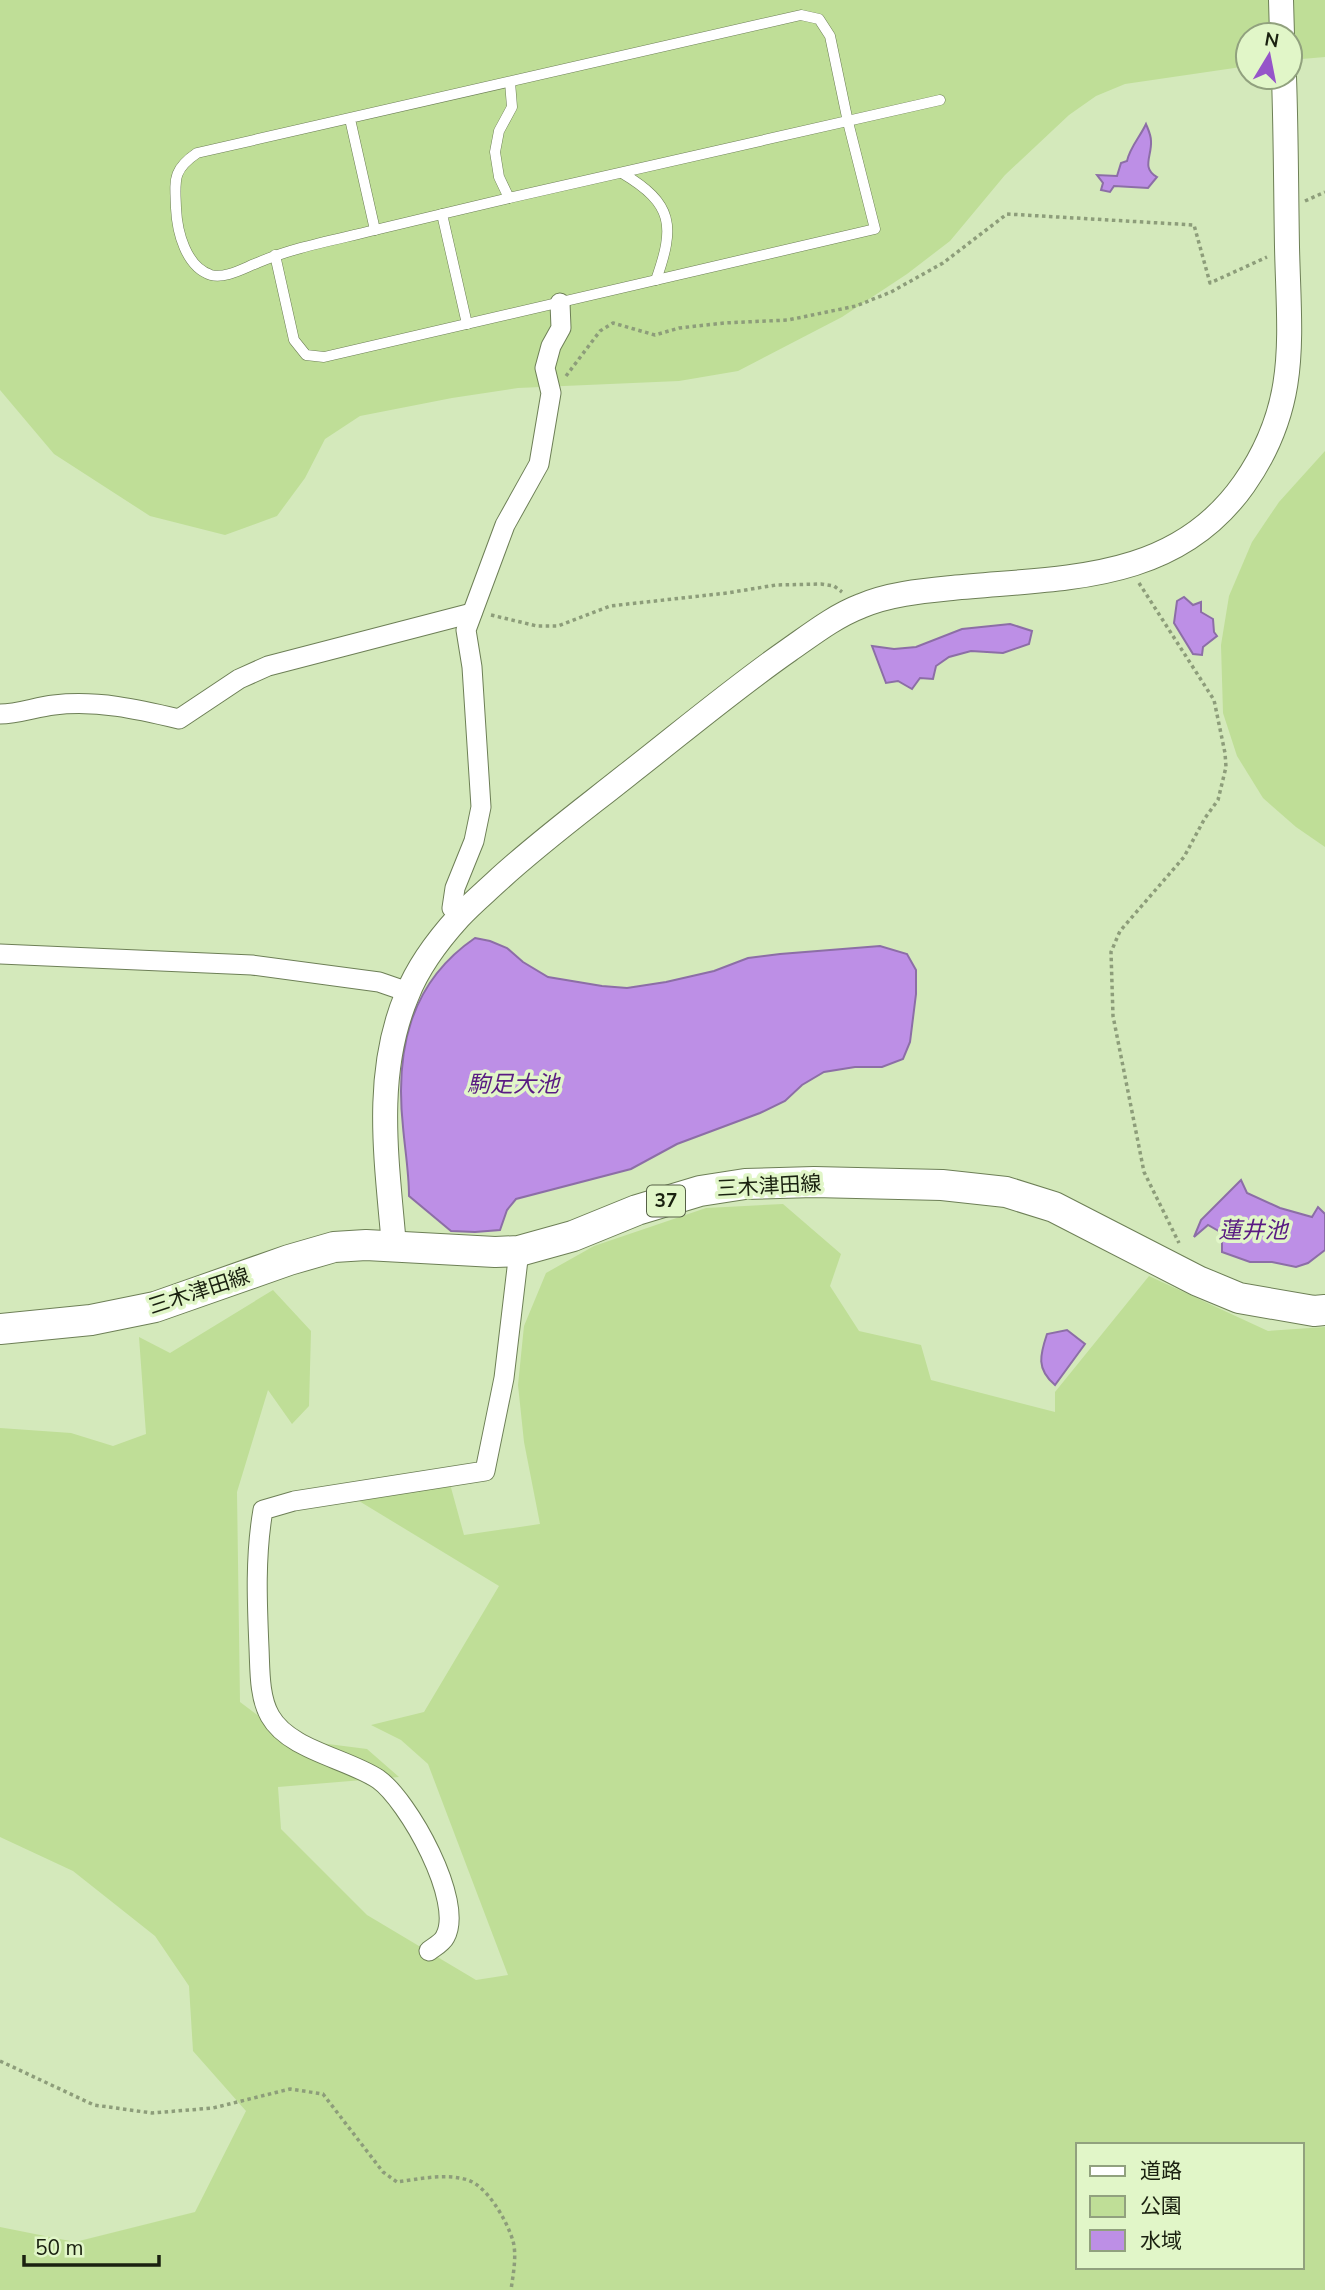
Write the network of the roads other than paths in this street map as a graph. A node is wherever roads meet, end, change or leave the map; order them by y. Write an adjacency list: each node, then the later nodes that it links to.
1 (1281, 0): 2 (street)
2 (1282, 21)
3 (510, 82): 6 (lane); 7 (lane); 9 (lane)
4 (1284, 91): 18 (street)
5 (940, 100): 7 (lane)
6 (350, 119): 11 (lane); 12 (lane)
7 (848, 122): 8 (lane); 13 (lane)
8 (622, 173): 9 (lane); 13 (lane)
9 (509, 198): 10 (lane)
10 (442, 214): 11 (lane); 15 (lane)
11 (375, 230): 12 (lane)
12 (275, 255): 15 (lane)
13 (656, 280): 14 (lane)
14 (560, 303): 15 (lane); 16 (street)
15 (467, 324)
16 (472, 613): 17 (street); 18 (street)
17 (0, 714)
18 (460, 915): 20 (street)
19 (0, 954): 20 (street)
20 (408, 992): 21 (street)
21 (394, 1246): 22 (main road, 三木津田線 / 37); 24 (main road, 三木津田線 / 37)
22 (520, 1251): 23 (main road, 三木津田線 / 37); 25 (street)
23 (1325, 1310)
24 (0, 1329)
25 (429, 1951)

